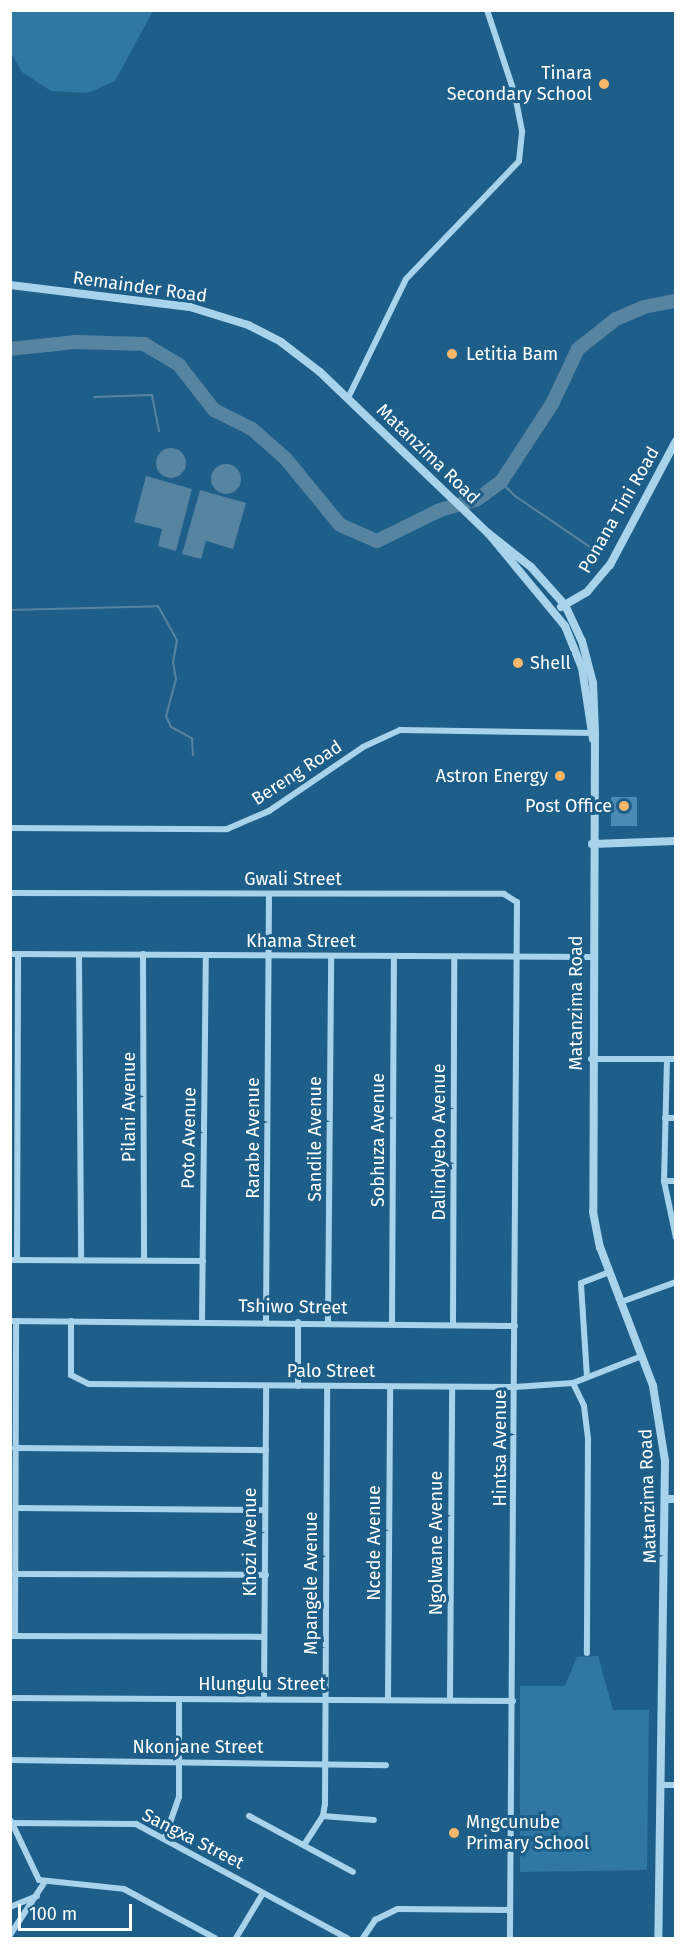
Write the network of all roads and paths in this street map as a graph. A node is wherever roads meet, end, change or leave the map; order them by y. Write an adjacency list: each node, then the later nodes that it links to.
1 (487, 10): 3 (street)
2 (10, 285): 3 (street, Remainder Road)
3 (348, 398): 6 (street, Matanzima Road)
4 (675, 441): 5 (street, Ponana Tini Road)
5 (672, 454): 7 (street, Ponana Tini Road)
6 (488, 532): 7 (street, Matanzima Road); 8 (street, Matanzima Road)
7 (565, 606): 8 (street, Ponana Tini Road); 9 (street, Matanzima Road)
8 (556, 609): 9 (street, Matanzima Road)
9 (592, 735): 10 (street, Bereng Road); 12 (street, Matanzima Road)
10 (10, 828)
11 (675, 841): 12 (street)
12 (592, 844): 22 (street, Matanzima Road)
13 (10, 892): 14 (street, Gwali Street)
14 (269, 894): 19 (street, Rarabe Avenue); 23 (street, Gwali Street)
15 (14, 954): 17 (street, Khama Street); 35 (street)
16 (143, 954): 17 (street, Khama Street); 18 (street, Khama Street); 34 (street, Pilani Avenue)
17 (79, 955): 33 (street)
18 (206, 956): 19 (street, Khama Street); 36 (street, Poto Avenue)
19 (269, 956): 20 (street, Khama Street); 43 (street, Rarabe Avenue)
20 (331, 956): 21 (street, Khama Street); 45 (street, Sandile Avenue)
21 (394, 956): 24 (street, Khama Street); 46 (street, Sobhuza Avenue)
22 (592, 957): 23 (street, Khama Street); 25 (street, Matanzima Road)
23 (518, 958): 24 (street, Khama Street); 48 (street, Hintsa Avenue)
24 (454, 959): 47 (street, Dalindyebo Avenue)
25 (591, 1059): 26 (street); 37 (street, Matanzima Road)
26 (667, 1059): 27 (street); 28 (street)
27 (675, 1059)
28 (665, 1118): 29 (street); 30 (street)
29 (675, 1118)
30 (664, 1181): 31 (street); 32 (street)
31 (675, 1181)
32 (675, 1238)
33 (81, 1259): 34 (street); 35 (street)
34 (144, 1259): 36 (street)
35 (14, 1260)
36 (203, 1261): 42 (street, Poto Avenue)
37 (610, 1272): 39 (street, Matanzima Road); 50 (street)
38 (675, 1282): 39 (street)
39 (621, 1302): 49 (street, Matanzima Road)
40 (13, 1321): 41 (street, Tshiwo Street); 51 (street)
41 (71, 1321): 42 (street, Tshiwo Street); 53 (street, Palo Street)
42 (202, 1321): 43 (street, Tshiwo Street)
43 (266, 1322): 44 (street, Tshiwo Street)
44 (298, 1322): 45 (street, Tshiwo Street); 54 (street)
45 (328, 1322): 46 (street, Tshiwo Street)
46 (392, 1324): 47 (street, Tshiwo Street)
47 (453, 1325): 48 (street, Tshiwo Street)
48 (514, 1326): 58 (street, Hintsa Avenue)
49 (642, 1356): 50 (street, Palo Street); 61 (street, Matanzima Road)
50 (587, 1377): 52 (street, Palo Street)
51 (12, 1378): 59 (street)
52 (573, 1383): 58 (street, Palo Street); 69 (street)
53 (266, 1386): 54 (street, Palo Street); 60 (street, Khozi Avenue)
54 (298, 1386): 55 (street, Palo Street)
55 (327, 1386): 56 (street, Palo Street); 72 (street, Mpangele Avenue)
56 (390, 1387): 57 (street, Palo Street); 74 (street, Ncede Avenue)
57 (452, 1387): 58 (street, Palo Street); 75 (street, Ngolwane Avenue)
58 (515, 1387): 76 (street, Hintsa Avenue)
59 (15, 1448): 60 (street); 63 (street)
60 (266, 1450): 64 (street, Khozi Avenue)
61 (665, 1499): 62 (street); 81 (street, Matanzima Road)
62 (675, 1499)
63 (15, 1508): 64 (street); 65 (street)
64 (265, 1510): 66 (street, Khozi Avenue)
65 (15, 1574): 66 (street); 67 (street)
66 (266, 1575): 68 (street, Khozi Avenue)
67 (13, 1636): 68 (street)
68 (263, 1637): 71 (street, Khozi Avenue)
69 (587, 1653)
70 (10, 1698): 73 (street, Hlungulu Street)
71 (264, 1698): 72 (street, Hlungulu Street); 73 (street, Hlungulu Street)
72 (326, 1698): 74 (street, Hlungulu Street); 79 (street, Mpangele Avenue)
73 (179, 1699): 78 (street)
74 (388, 1699): 75 (street, Hlungulu Street)
75 (450, 1699): 76 (street, Hlungulu Street)
76 (513, 1701): 94 (street, Hintsa Avenue)
77 (10, 1760): 78 (street, Nkonjane Street)
78 (181, 1762): 79 (street, Nkonjane Street); 87 (street)
79 (325, 1763): 80 (street, Nkonjane Street); 84 (street, Mpangele Avenue)
80 (386, 1765)
81 (660, 1785): 82 (street); 101 (street, Matanzima Road)
82 (675, 1785)
83 (249, 1816): 88 (street)
84 (323, 1816): 85 (street); 88 (street)
85 (374, 1820)
86 (11, 1821): 87 (street, Sangxa Street); 90 (street)
87 (165, 1837): 91 (street, Sangxa Street)
88 (304, 1845): 89 (street)
89 (353, 1872)
90 (44, 1883): 92 (street); 96 (street)
91 (263, 1893): 97 (street); 98 (street, Sangxa Street)
92 (37, 1896): 93 (street); 95 (street)
93 (10, 1906)
94 (510, 1910): 99 (street); 100 (street, Hintsa Avenue)
95 (10, 1935)
96 (215, 1938)
97 (236, 1938)
98 (347, 1938)
99 (363, 1938)
100 (510, 1938)
101 (658, 1938)

